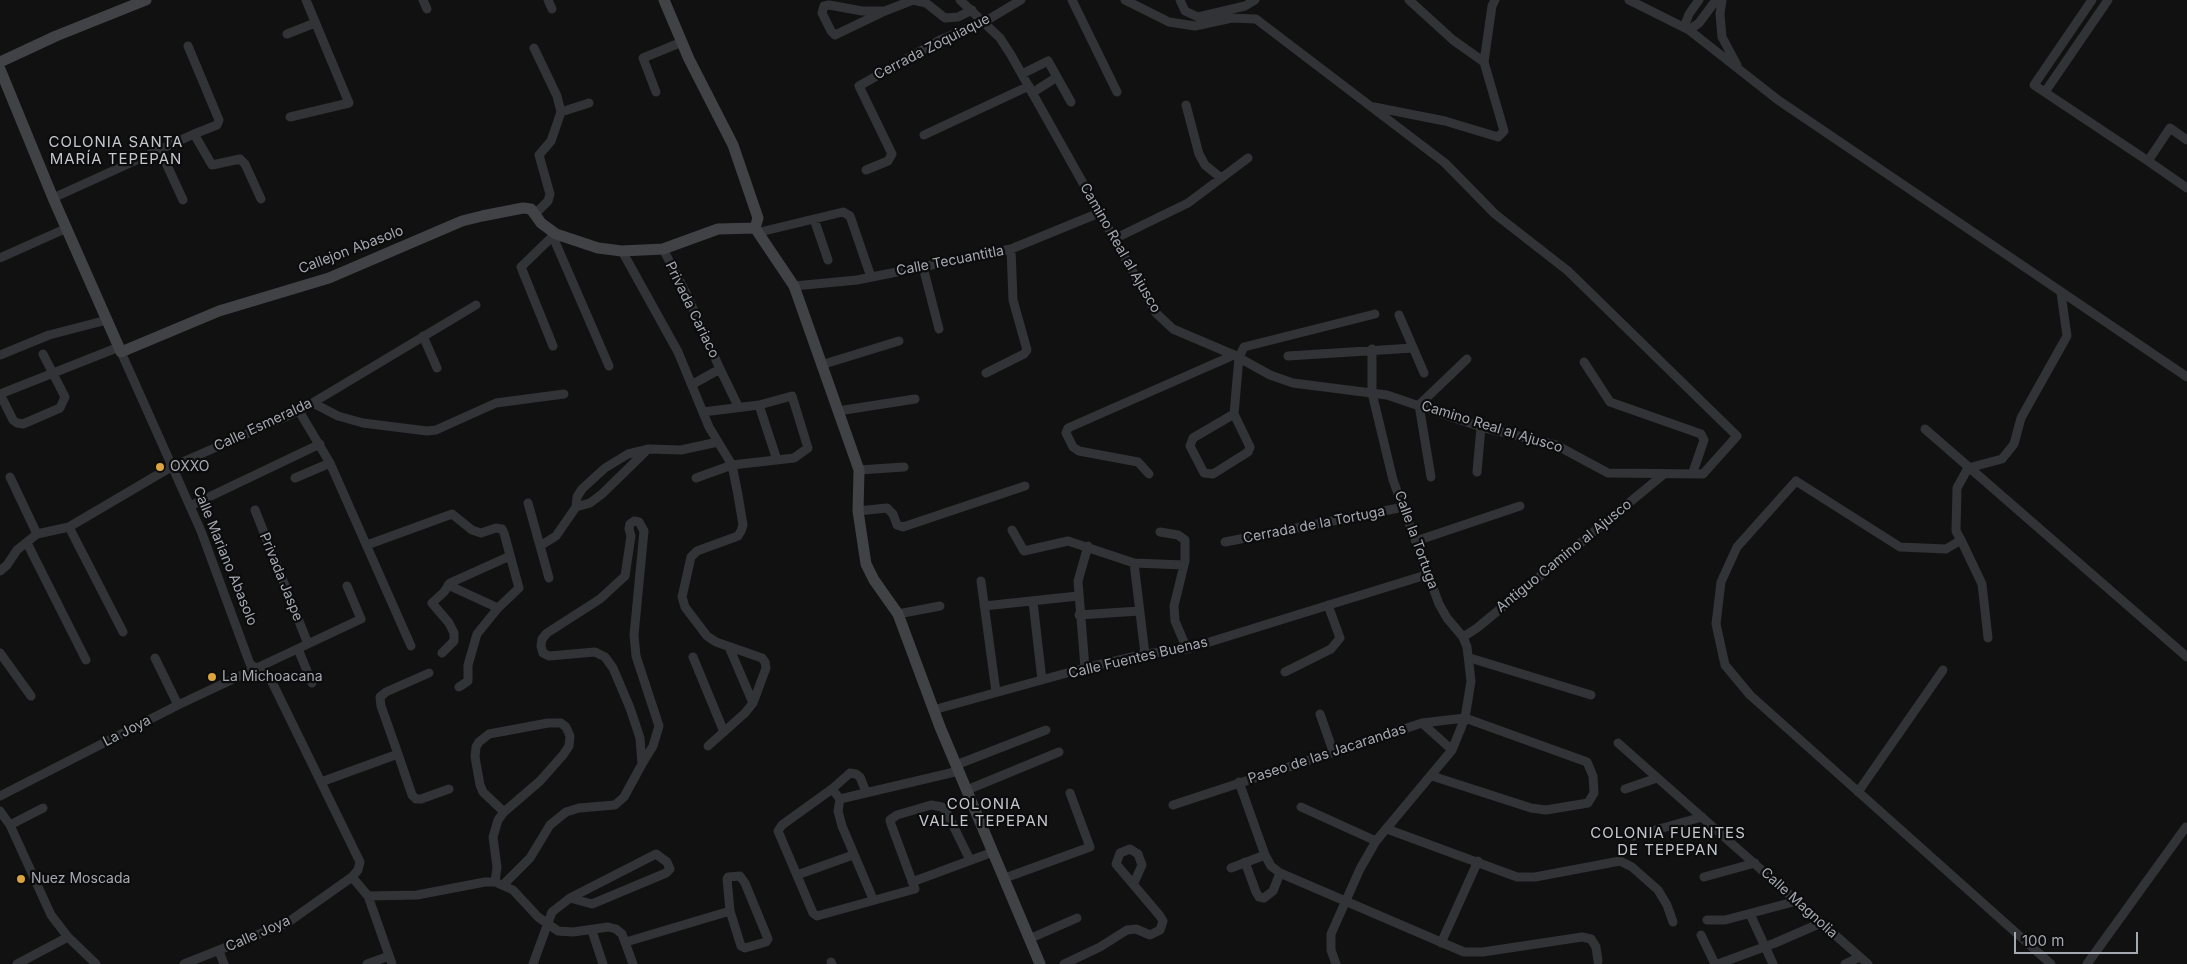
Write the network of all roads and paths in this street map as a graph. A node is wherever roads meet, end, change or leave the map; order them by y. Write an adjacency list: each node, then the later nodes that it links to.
1 (146, 0): 31 (street)
2 (306, 0): 25 (street)
3 (423, 0): 21 (street)
4 (548, 0): 20 (street)
5 (664, 0): 28 (street)
6 (960, 0): 22 (street, Camino Real al Ajusco)
7 (1021, 0): 24 (street, Cerrada Zoquiaque)
8 (1072, 0): 39 (street)
9 (1125, 0): 44 (street)
10 (1180, 0): 11 (street)
11 (1255, 0)
12 (1409, 0): 32 (street)
13 (1495, 0): 32 (street)
14 (1629, 0): 26 (street)
15 (1699, 0): 26 (street)
16 (1716, 0): 26 (street)
17 (1722, 0): 34 (street)
18 (2092, 0): 40 (street)
19 (2108, 0): 40 (street)
20 (552, 9)
21 (427, 10)
22 (972, 10): 23 (street); 24 (street, Camino Real al Ajusco)
23 (885, 11): 23 (street)
24 (984, 22): 35 (street, Camino Real al Ajusco); 53 (street, Cerrada Zoquiaque)
25 (316, 23): 27 (street); 46 (street)
26 (1687, 29): 34 (street)
27 (287, 34)
28 (682, 42): 38 (street); 63 (street)
29 (188, 46): 47 (street)
30 (534, 48): 45 (street)
31 (0, 62)
32 (1484, 62): 44 (street)
33 (0, 69): 56 (street, Calle Mariano Abasolo)
34 (1739, 69): 74 (street)
35 (1022, 74): 36 (street); 37 (street, Camino Real al Ajusco)
36 (1057, 78): 37 (street); 41 (street)
37 (1030, 89): 48 (street); 60 (street, Camino Real al Ajusco)
38 (656, 92)
39 (1117, 92)
40 (2045, 92): 52 (street)
41 (1071, 102)
42 (589, 104): 45 (street)
43 (1186, 104): 54 (street)
44 (1371, 107): 126 (street, Camino Real al Ajusco)
45 (561, 112): 59 (street)
46 (290, 117)
47 (194, 134): 50 (street); 57 (street)
48 (924, 135)
49 (2187, 140): 52 (street)
50 (160, 150): 56 (street); 58 (street)
51 (1248, 158): 54 (street)
52 (2148, 161): 55 (street)
53 (866, 170)
54 (1221, 178): 65 (street)
55 (2187, 188)
56 (53, 198): 62 (street, Calle Mariano Abasolo)
57 (261, 199)
58 (183, 200)
59 (536, 213): 64 (street); 84 (street, Callejon Abasolo)
60 (1099, 213): 65 (street, Camino Real al Ajusco); 67 (street, Calle Tecuantitla)
61 (814, 219): 63 (street); 70 (street); 72 (street)
62 (67, 228): 69 (street); 78 (street, Calle Mariano Abasolo)
63 (758, 230): 66 (street); 73 (street)
64 (554, 236): 68 (street); 82 (street); 93 (street)
65 (1114, 239): 88 (street, Camino Real al Ajusco)
66 (663, 249): 68 (street); 95 (street, Privada Cariaco)
67 (1011, 249): 71 (street, Calle Tecuantitla); 97 (street)
68 (622, 251): 100 (street)
69 (0, 258)
70 (828, 260)
71 (924, 267): 72 (street, Calle Tecuantitla); 79 (street)
72 (871, 277): 73 (street, Calle Tecuantitla)
73 (794, 286): 92 (street)
74 (2061, 293): 99 (street); 123 (street)
75 (476, 305): 80 (street, Calle Esmeralda)
76 (1375, 314): 88 (street)
77 (1399, 315): 83 (street)
78 (107, 320): 84 (street, Calle Mariano Abasolo); 87 (street)
79 (939, 329)
80 (423, 336): 94 (street); 105 (street, Calle Esmeralda)
81 (900, 341): 92 (street)
82 (553, 346)
83 (1413, 348): 85 (street); 98 (street)
84 (120, 349): 96 (street); 121 (street, Calle Mariano Abasolo)
85 (1372, 349): 89 (street); 101 (street, Calle la Tortuga)
86 (43, 354): 96 (street)
87 (0, 355)
88 (1237, 356): 101 (street, Camino Real al Ajusco); 112 (street); 127 (street)
89 (1288, 356)
90 (1467, 359): 107 (street)
91 (1584, 362): 126 (street)
92 (821, 365): 110 (street)
93 (609, 366)
94 (437, 368)
95 (720, 369): 100 (street, Privada Cariaco); 108 (street)
96 (54, 372): 102 (street); 102 (street)
97 (986, 373)
98 (1424, 373)
99 (2187, 377)
100 (693, 384): 111 (street)
101 (1372, 393): 107 (street, Camino Real al Ajusco); 138 (street, Calle la Tortuga)
102 (0, 394)
103 (564, 394): 105 (street)
104 (915, 399): 110 (street)
105 (313, 403): 109 (street, Calle Esmeralda)
106 (759, 405): 108 (street); 118 (street); 118 (street)
107 (1419, 405): 113 (street, Camino Real al Ajusco); 129 (street)
108 (738, 406): 111 (street)
109 (298, 411): 116 (street); 121 (street, Calle Esmeralda)
110 (838, 411): 124 (street)
111 (703, 412): 115 (street)
112 (1234, 414): 112 (street)
113 (1481, 427): 125 (street); 128 (street, Camino Real al Ajusco)
114 (1925, 429): 123 (street)
115 (718, 442): 117 (street); 120 (street)
116 (320, 444): 119 (street); 135 (street)
117 (649, 449): 137 (street); 137 (street)
118 (778, 460): 120 (street)
119 (330, 463): 131 (street); 149 (street)
120 (732, 465): 132 (street); 175 (street)
121 (171, 467): 135 (street, Calle Mariano Abasolo); 141 (street, Calle Esmeralda)
122 (904, 467): 124 (street)
123 (1968, 468): 145 (street); 182 (street)
124 (859, 470): 140 (street)
125 (1477, 472)
126 (1693, 472): 128 (street, Camino Real al Ajusco)
127 (1149, 474)
128 (1664, 474): 171 (street, Antiguo Camino al Ajusco)
129 (1431, 476)
130 (10, 477): 144 (street)
131 (295, 478)
132 (696, 478)
133 (1025, 486): 140 (street)
134 (528, 503): 150 (street)
135 (190, 506): 187 (street, Calle Mariano Abasolo)
136 (1520, 506): 146 (street)
137 (576, 507): 150 (street)
138 (1404, 508): 146 (street, Calle la Tortuga); 147 (street, Cerrada de la Tortuga)
139 (255, 510): 173 (street, Privada Jaspe)
140 (858, 511): 168 (street)
141 (68, 526): 144 (street, Calle Esmeralda); 170 (street)
142 (1012, 530): 151 (street)
143 (1160, 532): 154 (street)
144 (37, 534): 148 (street, Calle Esmeralda)
145 (1961, 540): 172 (street); 223 (street)
146 (1416, 541): 156 (street, Calle la Tortuga)
147 (1224, 542)
148 (27, 543): 155 (street, Calle Esmeralda); 185 (street)
149 (367, 545): 152 (street); 174 (street)
150 (540, 546): 157 (street)
151 (1088, 546): 153 (street); 161 (street)
152 (510, 556): 159 (street); 166 (street)
153 (1134, 563): 154 (street); 167 (street)
154 (1184, 565): 177 (street)
155 (0, 571)
156 (1429, 574): 163 (street, Calle Fuentes Buenas); 171 (street, Calle la Tortuga)
157 (549, 578)
158 (981, 581): 165 (street)
159 (448, 585): 166 (street); 178 (street)
160 (347, 586): 173 (street, La Joya)
161 (1078, 596): 162 (street); 169 (street)
162 (1033, 602): 165 (street); 191 (street)
163 (1328, 605): 177 (street, Calle Fuentes Buenas); 189 (street)
164 (940, 606): 168 (street)
165 (984, 606): 194 (street)
166 (498, 608): 193 (street)
167 (1139, 611): 169 (street); 180 (street)
168 (898, 614): 199 (street)
169 (1079, 614): 186 (street)
170 (123, 632)
171 (1462, 637): 184 (street, Calle la Tortuga)
172 (1988, 638)
173 (308, 644): 176 (street, La Joya)
174 (411, 646)
175 (729, 646): 197 (street); 197 (street)
176 (298, 649): 187 (street, La Joya); 192 (street)
177 (1186, 650): 180 (street, Calle Fuentes Buenas)
178 (442, 652)
179 (0, 653): 196 (street)
180 (1145, 654): 186 (street, Calle Fuentes Buenas)
181 (693, 657): 204 (street)
182 (2187, 657)
183 (154, 658): 198 (street)
184 (1470, 658): 195 (street); 201 (street, Calle la Tortuga)
185 (86, 660)
186 (1086, 668): 191 (street, Calle Fuentes Buenas)
187 (256, 670): 198 (street, La Joya); 215 (street, Calle Mariano Abasolo)
188 (1943, 670): 223 (street)
189 (1285, 672)
190 (429, 673): 210 (street)
191 (1042, 680): 194 (street, Calle Fuentes Buenas)
192 (312, 683)
193 (459, 687)
194 (996, 692): 199 (street, Calle Fuentes Buenas)
195 (1592, 695)
196 (30, 696)
197 (753, 703): 204 (street)
198 (178, 705): 224 (street, La Joya)
199 (933, 710): 212 (street)
200 (1320, 714): 208 (street)
201 (1466, 718): 202 (street, Paseo de las Jacarandas); 207 (street, Calle la Tortuga); 213 (street)
202 (1422, 723): 207 (street); 208 (street, Paseo de las Jacarandas)
203 (1046, 730): 212 (street)
204 (724, 732): 206 (street)
205 (1618, 743): 214 (street, Calle Magnolia)
206 (708, 746)
207 (1452, 750): 213 (street, Calle la Tortuga)
208 (1333, 751): 216 (street, Paseo de las Jacarandas)
209 (1059, 752): 220 (street)
210 (398, 754): 215 (street); 217 (street)
211 (642, 764): 211 (street); 252 (street)
212 (958, 768): 220 (street); 221 (street)
213 (1432, 776): 234 (street, Calle la Tortuga)
214 (1657, 778): 219 (street); 231 (street, Calle Magnolia)
215 (321, 782): 247 (street, Calle Mariano Abasolo)
216 (1239, 782): 226 (street); 239 (street, Paseo de las Jacarandas)
217 (449, 789)
218 (832, 789): 221 (street); 225 (street); 246 (street)
219 (1625, 789)
220 (967, 790): 237 (street)
221 (866, 792): 225 (street)
222 (1070, 792): 249 (street)
223 (1858, 792): 291 (street)
224 (0, 796)
225 (840, 798): 238 (street)
226 (1173, 805)
227 (1301, 807): 236 (street)
228 (43, 808): 232 (street)
229 (0, 811): 232 (street)
230 (504, 812): 230 (street); 252 (street)
231 (1702, 817): 235 (street); 243 (street, Calle Magnolia)
232 (10, 825): 267 (street)
233 (2186, 827): 292 (street)
234 (1387, 829): 236 (street, Calle la Tortuga); 241 (street)
235 (1634, 836)
236 (1376, 841): 257 (street, Calle la Tortuga)
237 (993, 852): 240 (street); 249 (street)
238 (853, 854): 246 (street); 255 (street)
239 (1265, 855): 242 (street); 245 (street, Paseo de las Jacarandas)
240 (970, 860): 250 (street); 250 (street)
241 (1478, 861): 262 (street); 270 (street)
242 (1246, 862): 244 (street); 245 (street)
243 (1755, 863): 248 (street); 256 (street, Calle Magnolia)
244 (1231, 868)
245 (1280, 873): 257 (street, Paseo de las Jacarandas)
246 (797, 875): 255 (street)
247 (352, 877): 253 (street); 272 (street, Calle Joya)
248 (1704, 877)
249 (1005, 878): 268 (street)
250 (912, 882): 255 (street)
251 (1134, 883): 285 (street)
252 (499, 884): 253 (street); 264 (street)
253 (368, 896): 274 (street)
254 (570, 898): 254 (street); 264 (street)
255 (872, 899)
256 (1797, 901): 259 (street); 263 (street, Calle Magnolia)
257 (1345, 902): 270 (street, Paseo de las Jacarandas); 286 (street, Calle la Tortuga)
258 (730, 911): 258 (street); 269 (street)
259 (1750, 914): 261 (street); 271 (street)
260 (1077, 918): 268 (street)
261 (1708, 920)
262 (1673, 922)
263 (1821, 923): 271 (street); 273 (street, Calle Magnolia)
264 (547, 926): 265 (street); 281 (street)
265 (592, 931): 269 (street); 282 (street)
266 (1701, 935): 287 (street)
267 (68, 937): 276 (street); 277 (street)
268 (1030, 939): 284 (street)
269 (626, 942): 283 (street)
270 (1440, 943): 275 (street, Paseo de las Jacarandas)
271 (1765, 948): 287 (street); 288 (street)
272 (219, 951): 278 (street, Calle Joya); 279 (street)
273 (1860, 957): 289 (street); 290 (street, Calle Magnolia)
274 (391, 960): 280 (street)
275 (1598, 961)
276 (17, 964)
277 (96, 964)
278 (184, 964)
279 (224, 964)
280 (367, 964)
281 (533, 964)
282 (603, 964)
283 (633, 964)
284 (1040, 964)
285 (1064, 964)
286 (1336, 964)
287 (1717, 964)
288 (1772, 964)
289 (1845, 964)
290 (1868, 964)
291 (2051, 964)
292 (2087, 964)

